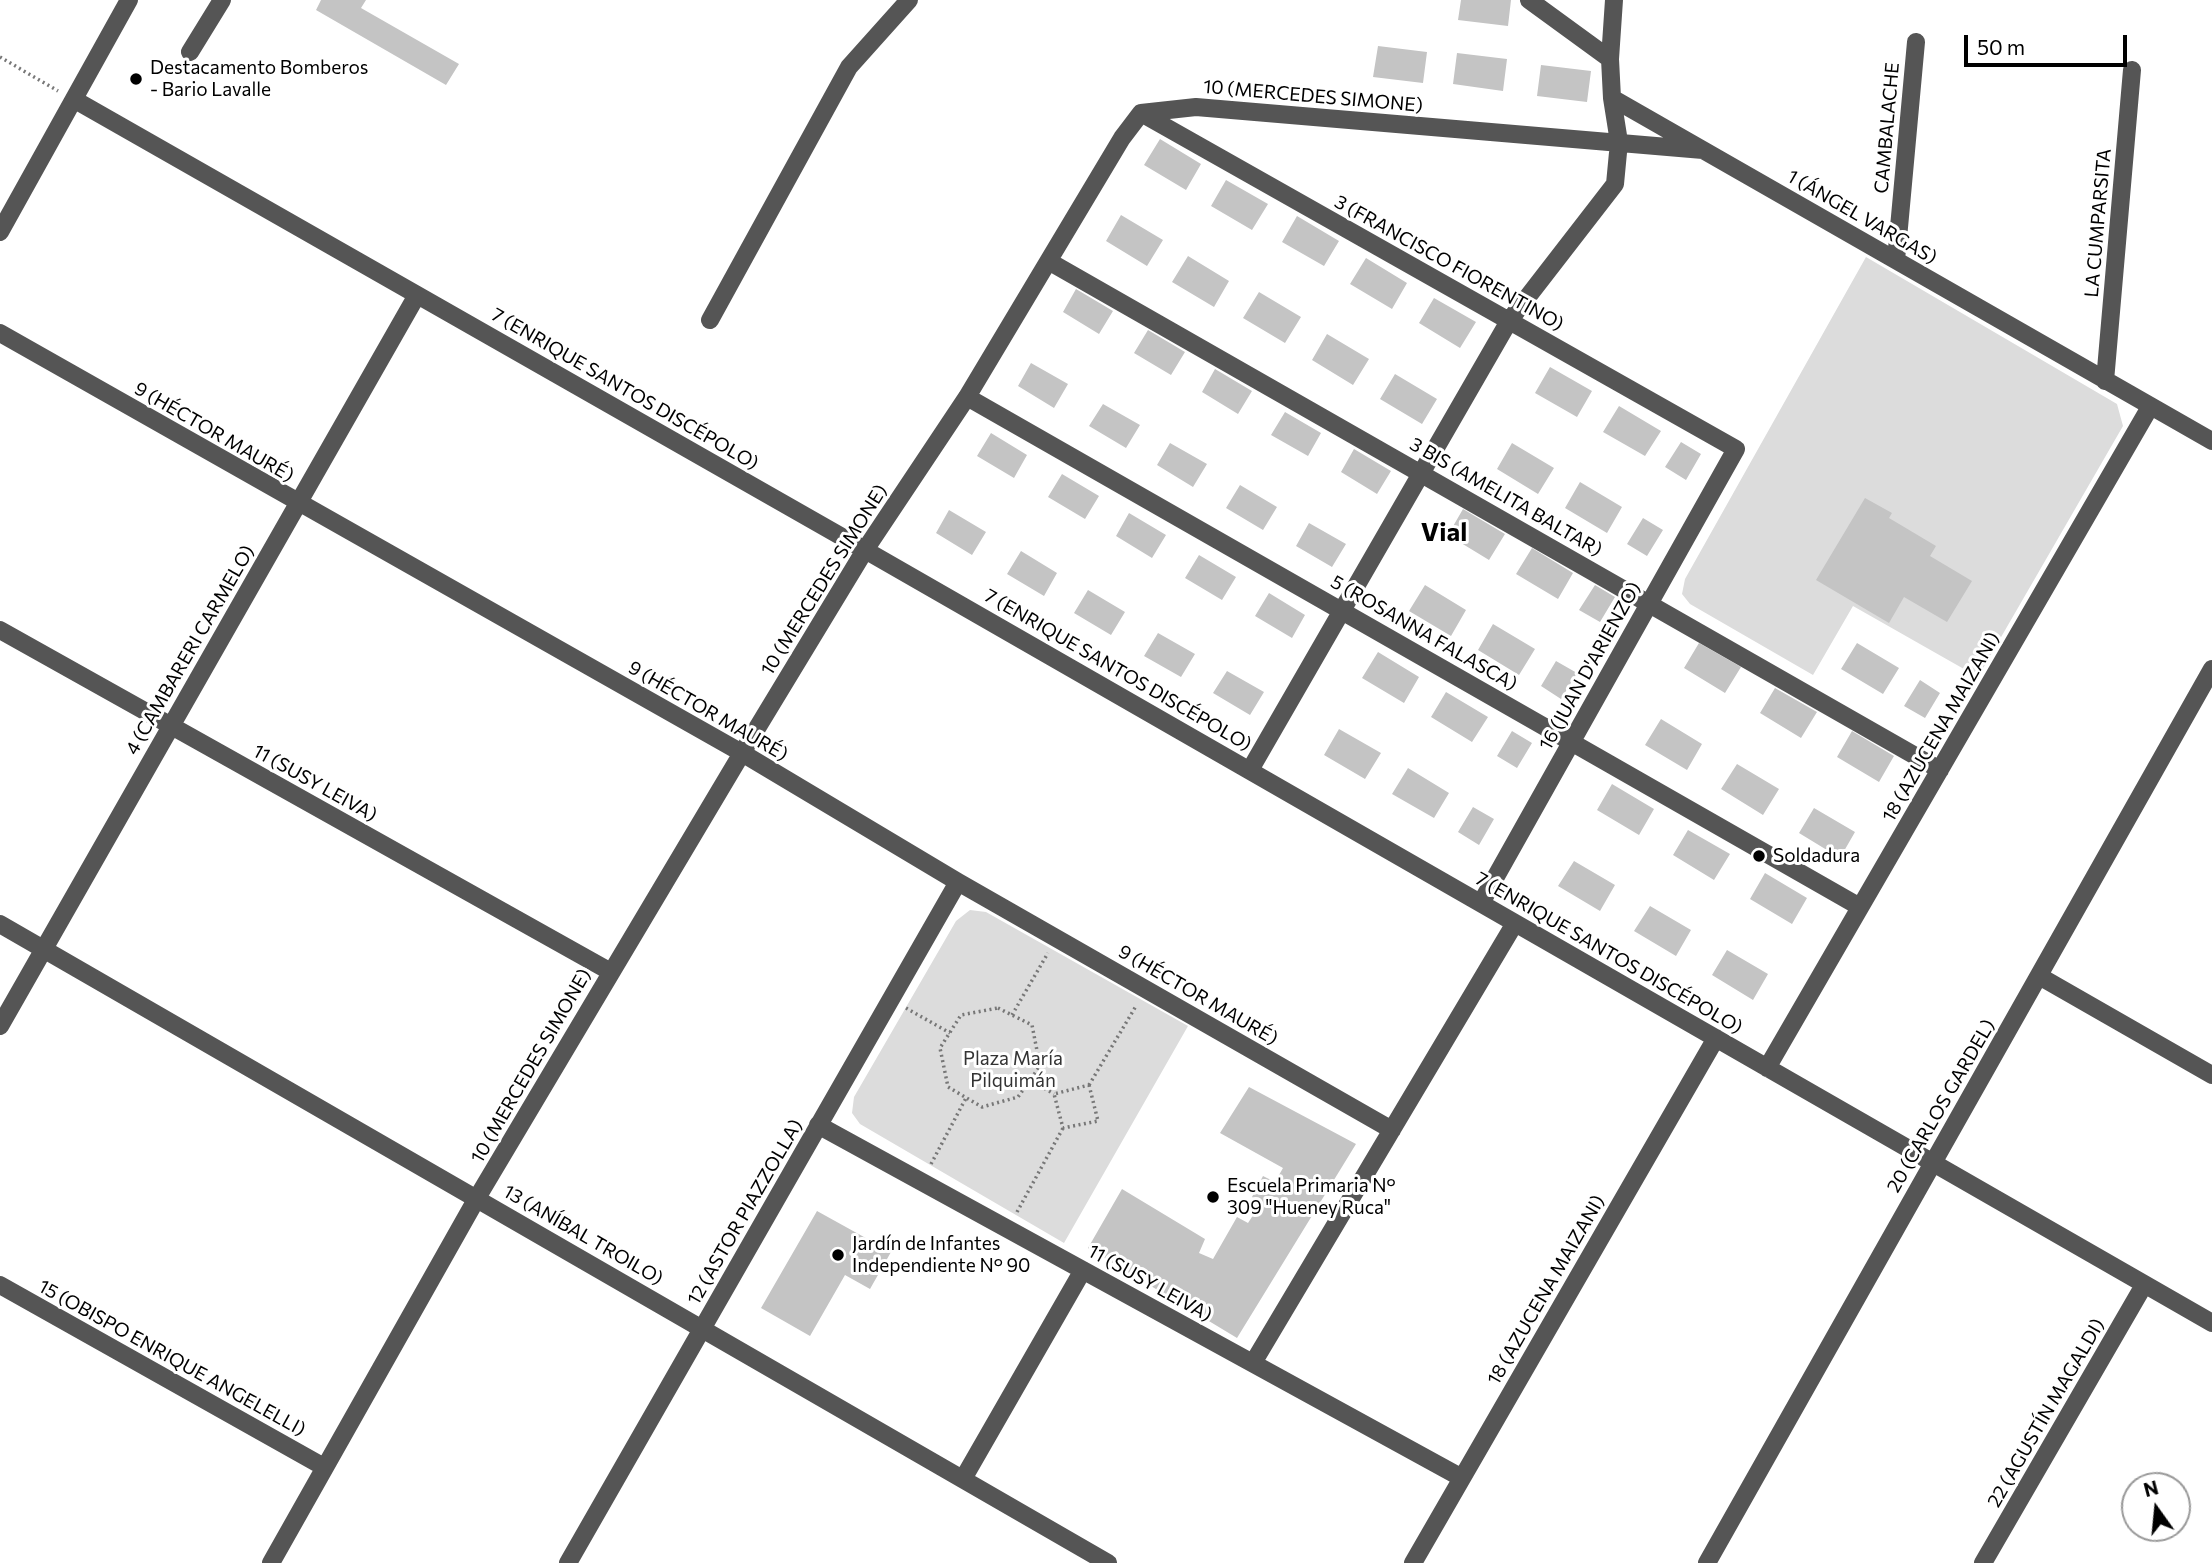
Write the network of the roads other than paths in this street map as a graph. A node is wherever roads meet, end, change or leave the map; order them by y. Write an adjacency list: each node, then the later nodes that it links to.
1 (129, 0): 11 (street)
2 (222, 0): 7 (street)
3 (909, 0): 19 (street)
4 (1529, 0): 8 (street)
5 (1614, 0): 8 (street)
6 (1916, 42): 16 (street, CAMBALACHE)
7 (190, 52)
8 (1610, 59): 10 (street)
9 (2132, 70): 22 (street, LA CUMPARSITA)
10 (1612, 98): 13 (street); 14 (street, 1 (ÁNGEL VARGAS))
11 (75, 100): 15 (street); 18 (street, 7 (ENRIQUE SANTOS DISCÉPOLO))
12 (1141, 113): 13 (street, 10 (MERCEDES SIMONE)); 17 (street, 10 (MERCEDES SIMONE)); 20 (street, 3 (FRANCISCO FIORENTINO))
13 (1619, 142): 14 (street, 10 (MERCEDES SIMONE)); 20 (street)
14 (1703, 150): 16 (street, 1 (ÁNGEL VARGAS))
15 (0, 232)
16 (1896, 261): 22 (street, 1 (ÁNGEL VARGAS))
17 (1050, 262): 23 (street, 10 (MERCEDES SIMONE)); 27 (street, 3 BIS (AMELITA BALTAR))
18 (417, 295): 28 (street, 4 (CAMBARERI CARMELO)); 29 (street, 7 (ENRIQUE SANTOS DISCÉPOLO))
19 (709, 320)
20 (1509, 321): 26 (street, 3 (FRANCISCO FIORENTINO)); 27 (street)
21 (0, 333): 28 (street, 9 (HÉCTOR MAURÉ))
22 (2105, 381): 24 (street, 1 (ÁNGEL VARGAS))
23 (967, 397): 29 (street, 10 (MERCEDES SIMONE)); 31 (street, 5 (ROSANNA FALASCA))
24 (2150, 407): 25 (street, 1 (ÁNGEL VARGAS)); 38 (street, 18 (AZUCENA MAIZANI))
25 (2212, 441)
26 (1737, 449): 30 (street, 16 (JUAN D'ARIENZO))
27 (1423, 474): 30 (street, 3 BIS (AMELITA BALTAR)); 31 (street)
28 (298, 504): 34 (street, 4 (CAMBARERI CARMELO)); 36 (street, 9 (HÉCTOR MAURÉ))
29 (865, 550): 36 (street, 10 (MERCEDES SIMONE)); 37 (street, 7 (ENRIQUE SANTOS DISCÉPOLO))
30 (1650, 603): 35 (street, 16 (JUAN D'ARIENZO)); 38 (street, 3 BIS (AMELITA BALTAR))
31 (1342, 611): 35 (street, 5 (ROSANNA FALASCA)); 37 (street)
32 (0, 630): 34 (street, 11 (SUSY LEIVA))
33 (2212, 669): 46 (street, 20 (CARLOS GARDEL))
34 (171, 727): 44 (street, 4 (CAMBARERI CARMELO)); 45 (street, 11 (SUSY LEIVA))
35 (1572, 742): 40 (street, 16 (JUAN D'ARIENZO)); 41 (street, 5 (ROSANNA FALASCA))
36 (742, 753): 39 (street, 9 (HÉCTOR MAURÉ)); 45 (street, 10 (MERCEDES SIMONE))
37 (1250, 770): 40 (street, 7 (ENRIQUE SANTOS DISCÉPOLO))
38 (1940, 770): 41 (street, 18 (AZUCENA MAIZANI))
39 (958, 882): 51 (street, 12 (ASTOR PIAZZOLLA)); 52 (street, 9 (HÉCTOR MAURÉ))
40 (1481, 903): 42 (street, 7 (ENRIQUE SANTOS DISCÉPOLO))
41 (1860, 908): 49 (street, 18 (AZUCENA MAIZANI))
42 (1516, 923): 48 (street, 7 (ENRIQUE SANTOS DISCÉPOLO)); 52 (street)
43 (0, 924): 44 (street, 13 (ANÍBAL TROILO))
44 (44, 949): 47 (street, 4 (CAMBARERI CARMELO)); 54 (street, 13 (ANÍBAL TROILO))
45 (611, 972): 54 (street, 10 (MERCEDES SIMONE))
46 (2039, 976): 50 (street); 53 (street, 20 (CARLOS GARDEL))
47 (0, 1026)
48 (1716, 1038): 49 (street, 7 (ENRIQUE SANTOS DISCÉPOLO)); 62 (street, 18 (AZUCENA MAIZANI))
49 (1767, 1068): 53 (street, 7 (ENRIQUE SANTOS DISCÉPOLO))
50 (2212, 1075)
51 (818, 1125): 55 (street, 11 (SUSY LEIVA)); 59 (street, 12 (ASTOR PIAZZOLLA))
52 (1392, 1130): 60 (street)
53 (1933, 1163): 56 (street, 7 (ENRIQUE SANTOS DISCÉPOLO)); 68 (street, 20 (CARLOS GARDEL))
54 (477, 1198): 59 (street, 13 (ANÍBAL TROILO)); 61 (street, 10 (MERCEDES SIMONE))
55 (1083, 1270): 60 (street, 11 (SUSY LEIVA)); 63 (street)
56 (2144, 1284): 58 (street, 7 (ENRIQUE SANTOS DISCÉPOLO)); 69 (street, 22 (AGUSTÍN MAGALDI))
57 (0, 1285): 61 (street, 15 (OBISPO ENRIQUE ANGELELLI))
58 (2212, 1324)
59 (703, 1327): 63 (street, 13 (ANÍBAL TROILO)); 64 (street, 12 (ASTOR PIAZZOLLA))
60 (1252, 1363): 62 (street, 11 (SUSY LEIVA))
61 (324, 1467): 65 (street, 10 (MERCEDES SIMONE))
62 (1462, 1478): 67 (street, 18 (AZUCENA MAIZANI))
63 (963, 1479): 66 (street, 13 (ANÍBAL TROILO))
64 (576, 1560)
65 (271, 1563)
66 (1108, 1563)
67 (1413, 1563)
68 (1707, 1563)
69 (1983, 1563)

